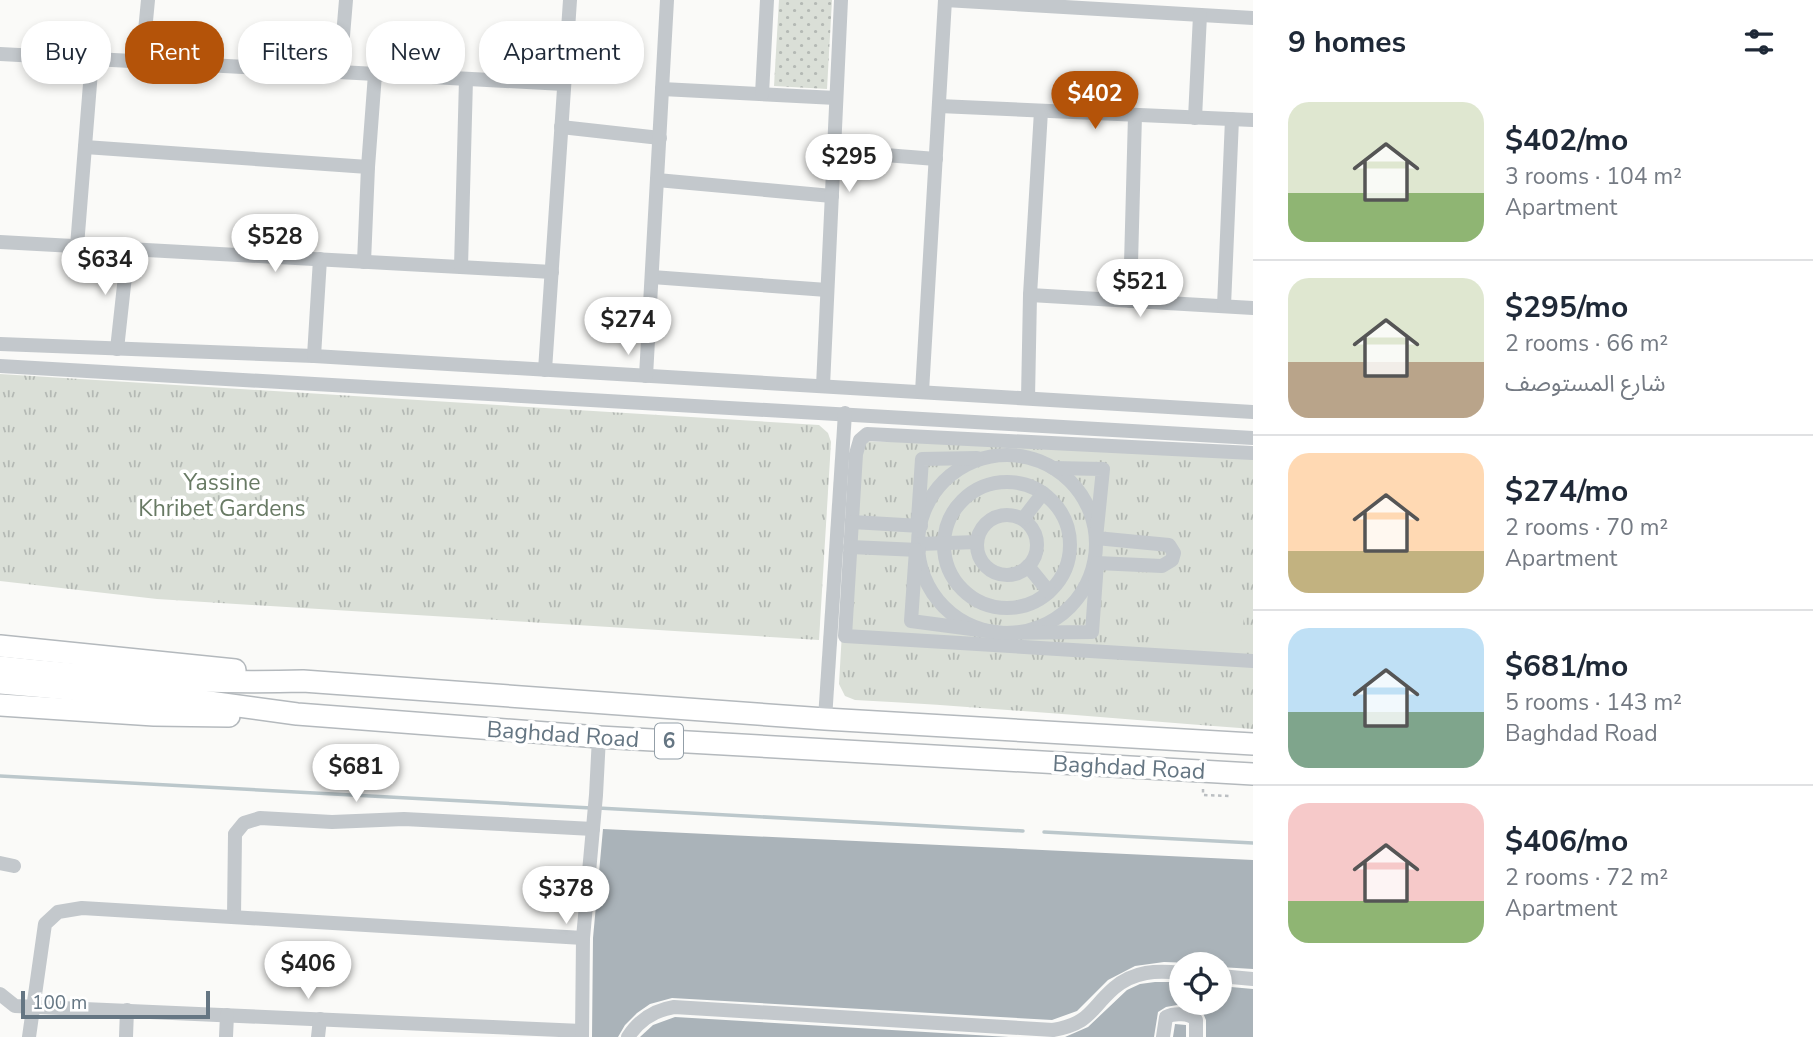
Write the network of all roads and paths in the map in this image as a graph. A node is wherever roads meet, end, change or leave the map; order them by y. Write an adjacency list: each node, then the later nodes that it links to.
1 (148, 0): 11 (street)
2 (346, 0): 12 (street)
3 (570, 0): 13 (street)
4 (667, 0): 21 (street)
5 (767, 0): 22 (street)
6 (841, 0): 23 (street)
7 (945, 0): 8 (street); 24 (street)
8 (1053, 3): 9 (street)
9 (1200, 15): 10 (street); 27 (street)
10 (1253, 18)
11 (146, 21)
12 (344, 21)
13 (568, 21)
14 (0, 54): 15 (street)
15 (21, 55)
16 (466, 79): 17 (street); 43 (street)
17 (479, 80)
18 (90, 84): 32 (street)
19 (374, 84): 35 (street)
20 (564, 84): 30 (street)
21 (662, 89): 22 (street); 31 (street)
22 (761, 94): 23 (street)
23 (836, 98): 33 (street)
24 (939, 106): 25 (street); 34 (street)
25 (1041, 111): 26 (street); 47 (street)
26 (1135, 115): 27 (street); 48 (street)
27 (1195, 118): 28 (street)
28 (1232, 119): 29 (street); 49 (street)
29 (1253, 120)
30 (561, 127): 31 (street); 44 (street)
31 (660, 138): 36 (street)
32 (85, 147): 35 (street); 39 (street)
33 (834, 151): 34 (street); 37 (street)
34 (936, 159): 61 (street)
35 (368, 167): 42 (street)
36 (657, 180): 37 (street); 45 (street)
37 (832, 196): 46 (street)
38 (0, 242): 39 (street)
39 (77, 246): 40 (street)
40 (128, 248): 41 (street); 53 (street)
41 (320, 259): 42 (street); 54 (street)
42 (364, 262): 43 (street)
43 (461, 267): 44 (street)
44 (552, 272): 57 (street)
45 (652, 277): 46 (street); 58 (street)
46 (828, 290): 60 (street)
47 (1030, 295): 48 (street); 62 (street)
48 (1130, 301): 49 (street)
49 (1224, 306): 50 (street)
50 (1253, 308)
51 (0, 344): 52 (street)
52 (20, 346): 53 (street); 56 (street)
53 (117, 349): 54 (street)
54 (314, 356): 57 (street)
55 (0, 366): 56 (street)
56 (19, 367): 64 (street)
57 (545, 370): 58 (street)
58 (646, 376): 59 (street)
59 (709, 379): 60 (street); 64 (street)
60 (823, 386): 61 (street)
61 (922, 392): 62 (street)
62 (1028, 398): 63 (street)
63 (1099, 403): 65 (street); 67 (street)
64 (707, 405): 66 (street)
65 (1253, 412)
66 (845, 413): 67 (street); 97 (street)
67 (1098, 428): 68 (street)
68 (1253, 438)
69 (1253, 453): 76 (street)
70 (1017, 456): 71 (street); 72 (street); 73 (street)
71 (986, 458): 77 (street); 77 (street)
72 (1053, 468): 78 (street); 78 (street)
73 (1011, 481): 74 (street); 79 (street)
74 (1043, 493): 75 (street); 83 (street)
75 (1023, 519): 80 (street); 84 (street)
76 (852, 522): 77 (street); 81 (street)
77 (919, 526): 82 (street)
78 (1096, 536): 83 (street); 85 (street); 85 (street)
79 (943, 541): 80 (street); 82 (street); 87 (street)
80 (977, 542): 84 (street)
81 (850, 547): 82 (street); 90 (street)
82 (918, 548): 88 (street); 88 (street)
83 (1069, 549): 85 (street); 86 (street)
84 (1028, 566): 86 (street)
85 (1095, 568): 88 (street); 88 (street)
86 (1049, 592): 87 (street)
87 (1006, 608): 88 (street)
88 (1002, 633)
89 (0, 646): 92 (highway)
90 (1253, 661)
91 (0, 667): 94 (highway, Baghdad Road / 6)
92 (303, 681): 94 (highway, Baghdad Road / 6); 97 (highway, Baghdad Road / 6)
93 (0, 683): 94 (highway, Baghdad Road / 6)
94 (87, 684): 96 (highway, Baghdad Road / 6)
95 (0, 705): 96 (highway)
96 (297, 714): 98 (highway, Baghdad Road / 6)
97 (825, 719): 99 (highway, Baghdad Road / 6)
98 (599, 737): 100 (highway, Baghdad Road / 6); 103 (street)
99 (1253, 744)
100 (1253, 774)
101 (1203, 795): 102 (path)
102 (1228, 796)
103 (594, 823): 104 (street); 105 (street)
104 (234, 918): 105 (street); 110 (street)
105 (583, 939): 116 (street)
106 (1169, 973): 121 (street)
107 (1232, 977): 108 (street)
108 (1253, 979)
109 (0, 993): 110 (street)
110 (32, 1006): 111 (street); 117 (street)
111 (127, 1010): 112 (street); 118 (street)
112 (228, 1014): 113 (street); 119 (street)
113 (320, 1019): 114 (street); 120 (street)
114 (410, 1030): 115 (street)
115 (505, 1032): 116 (street)
116 (582, 1034)
117 (29, 1037)
118 (126, 1037)
119 (226, 1037)
120 (318, 1037)
121 (628, 1037)
122 (1163, 1037): 123 (street)
123 (1196, 1037)

